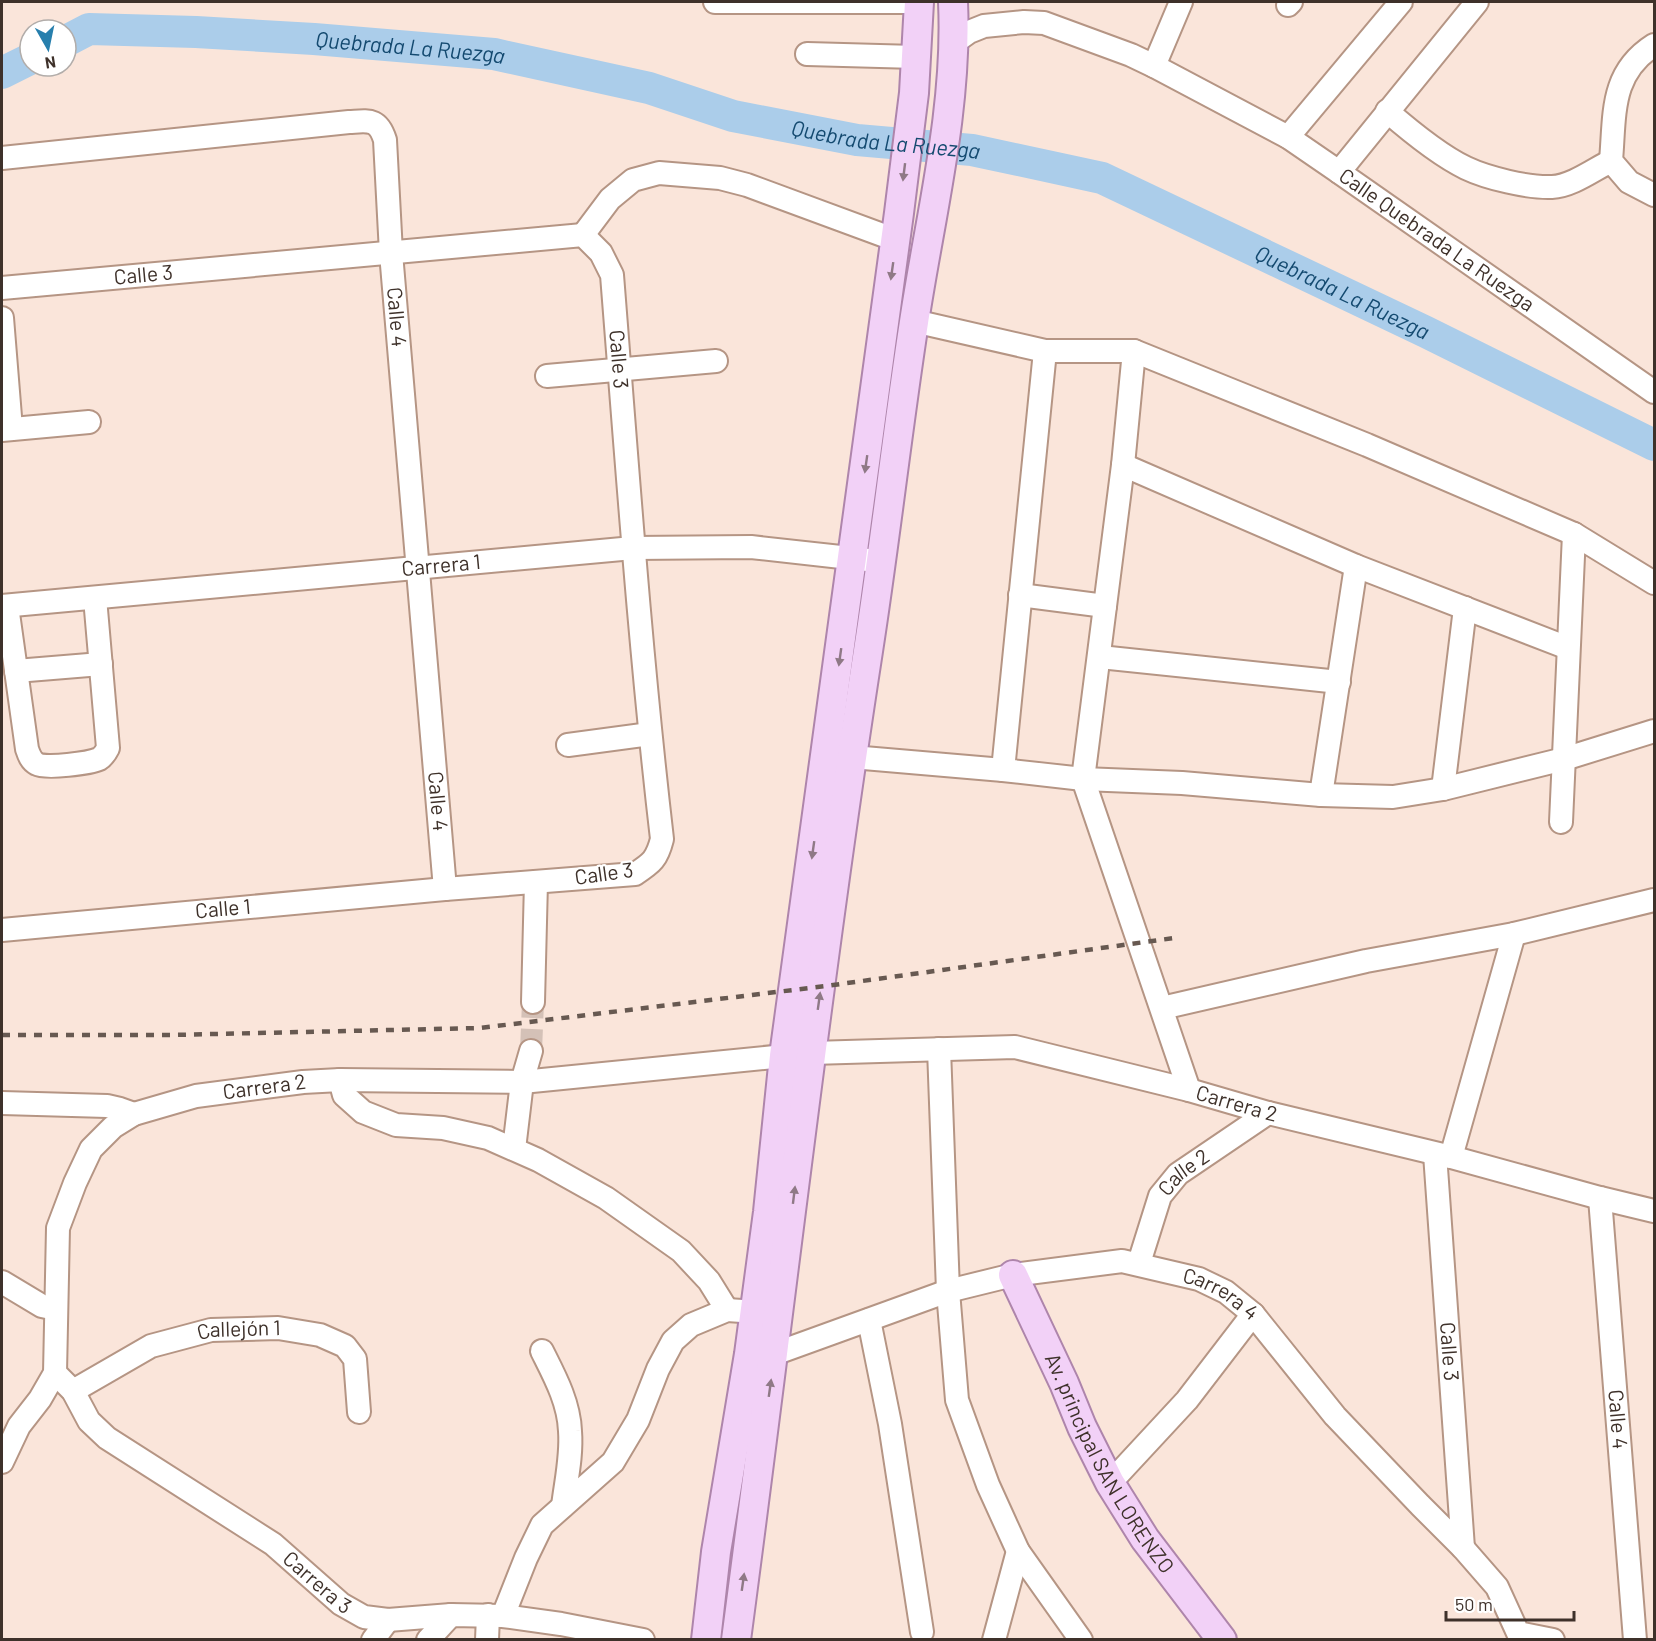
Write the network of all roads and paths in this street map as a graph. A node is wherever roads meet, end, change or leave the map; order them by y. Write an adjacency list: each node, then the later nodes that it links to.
1 (715, 2): 2 (street)
2 (906, 2)
3 (919, 2): 12 (main road)
4 (953, 2): 9 (main road)
5 (1181, 2): 13 (street)
6 (1401, 2): 15 (street)
7 (1477, 2): 14 (street, Calle Quebrada La Ruezga)
8 (1000, 12): 9 (street); 13 (street)
9 (955, 42): 25 (main road)
10 (1654, 45): 17 (street)
11 (807, 54): 12 (street)
12 (916, 57): 20 (main road, one-way to 20)
13 (1154, 66): 15 (street)
14 (1387, 111): 17 (street); 18 (street, Calle Quebrada La Ruezga)
15 (1288, 137): 18 (street)
16 (2, 158): 22 (street, Calle 4)
17 (1611, 161): 19 (street)
18 (1339, 172): 31 (street, Calle Quebrada La Ruezga)
19 (1654, 195)
20 (898, 226): 21 (street); 37 (main road, one-way to 37)
21 (583, 235): 22 (street, Calle 3); 29 (street, Calle 3)
22 (391, 253): 23 (street, Calle 3); 40 (street, Calle 4)
23 (2, 288)
24 (2, 318): 33 (street)
25 (914, 321): 26 (street); 38 (main road)
26 (1045, 351): 27 (street); 42 (street)
27 (1134, 351): 34 (street); 35 (street)
28 (716, 361): 29 (street)
29 (619, 369): 30 (street); 36 (street, Calle 3)
30 (547, 376)
31 (1654, 392)
32 (89, 422): 33 (street)
33 (6, 430)
34 (1123, 465): 39 (street); 45 (street)
35 (1574, 534): 41 (street); 47 (street)
36 (633, 548): 37 (street, Carrera 1); 40 (street, Carrera 1); 53 (street, Calle 3)
37 (853, 560): 38 (street, Carrera 1); 71 (main road, one-way to 71)
38 (882, 560): 55 (main road)
39 (1356, 566): 46 (street); 51 (street)
40 (419, 569): 43 (street, Carrera 1); 63 (street, Calle 4)
41 (1654, 583)
42 (1020, 595): 45 (street); 57 (street)
43 (95, 598): 44 (street, Carrera 1); 49 (street)
44 (4, 606): 50 (street)
45 (1105, 606): 48 (street)
46 (1465, 608): 47 (street); 59 (street)
47 (1568, 648): 56 (street)
48 (1100, 657): 51 (street); 58 (street)
49 (101, 664): 50 (street); 50 (street)
50 (16, 671)
51 (1339, 681): 60 (street)
52 (1654, 731): 56 (street)
53 (650, 734): 54 (street); 62 (street, Calle 3)
54 (568, 745)
55 (852, 757): 57 (street); 71 (main road, one-way to 55)
56 (1564, 759): 59 (street); 61 (street)
57 (1003, 770): 58 (street)
58 (1083, 779): 60 (street); 68 (street)
59 (1443, 789): 60 (street)
60 (1321, 795)
61 (1561, 822)
62 (536, 882): 63 (street, Calle 3); 67 (street)
63 (445, 889): 65 (street, Calle 1)
64 (1654, 900): 66 (street)
65 (2, 930)
66 (1514, 934): 68 (street); 79 (street, Calle 3)
67 (534, 1002)
68 (1162, 1008): 74 (street)
69 (939, 1049): 71 (street, Carrera 2); 74 (street, Carrera 2); 85 (street)
70 (531, 1051): 73 (street)
71 (798, 1055): 73 (street, Carrera 2); 87 (main road)
72 (340, 1080): 73 (street, Carrera 2); 77 (street, Carrera 2); 78 (street)
73 (522, 1082): 78 (street)
74 (1189, 1090): 76 (street, Carrera 2)
75 (2, 1102): 77 (street)
76 (1268, 1113): 79 (street, Carrera 2); 82 (street, Calle 2)
77 (134, 1114): 86 (street, Carrera 2)
78 (514, 1149): 87 (street)
79 (1443, 1156): 80 (street, Carrera 2); 98 (street, Calle 3)
80 (1600, 1198): 81 (street, Carrera 2); 115 (street, Calle 4)
81 (1654, 1210)
82 (1139, 1263): 83 (street, Carrera 4); 88 (street, Carrera 4)
83 (1013, 1275): 85 (street, Carrera 4); 96 (main road, Av. principal SAN LORENZO)
84 (2, 1282): 86 (street)
85 (948, 1291): 89 (street, Carrera 4); 99 (street)
86 (57, 1309): 92 (street, Carrera 2)
87 (754, 1313): 91 (main road); 97 (street)
88 (1253, 1314): 96 (street); 98 (street, Carrera 4)
89 (868, 1320): 91 (street, Carrera 4); 103 (street)
90 (542, 1350): 97 (street)
91 (761, 1356): 109 (main road); 110 (main road, one-way to 91)
92 (55, 1373): 93 (street, Carrera 3); 95 (street, Carrera 2)
93 (73, 1391): 94 (street, Callejón 1); 102 (street, Carrera 3)
94 (359, 1412)
95 (2, 1462)
96 (1110, 1483): 113 (main road, Av. principal SAN LORENZO)
97 (563, 1506): 101 (street)
98 (1463, 1548): 104 (street, Carrera 4)
99 (1018, 1551): 111 (street); 112 (street)
100 (452, 1615): 101 (street, Carrera 3); 102 (street, Carrera 3); 106 (street)
101 (496, 1615): 107 (street); 108 (street, Carrera 3)
102 (388, 1620): 105 (street)
103 (922, 1632)
104 (1519, 1636): 114 (street, Carrera 4)
105 (373, 1640)
106 (428, 1640)
107 (487, 1640)
108 (643, 1640)
109 (706, 1640)
110 (736, 1640)
111 (994, 1640)
112 (1081, 1640)
113 (1222, 1640)
114 (1553, 1640)
115 (1635, 1640)

